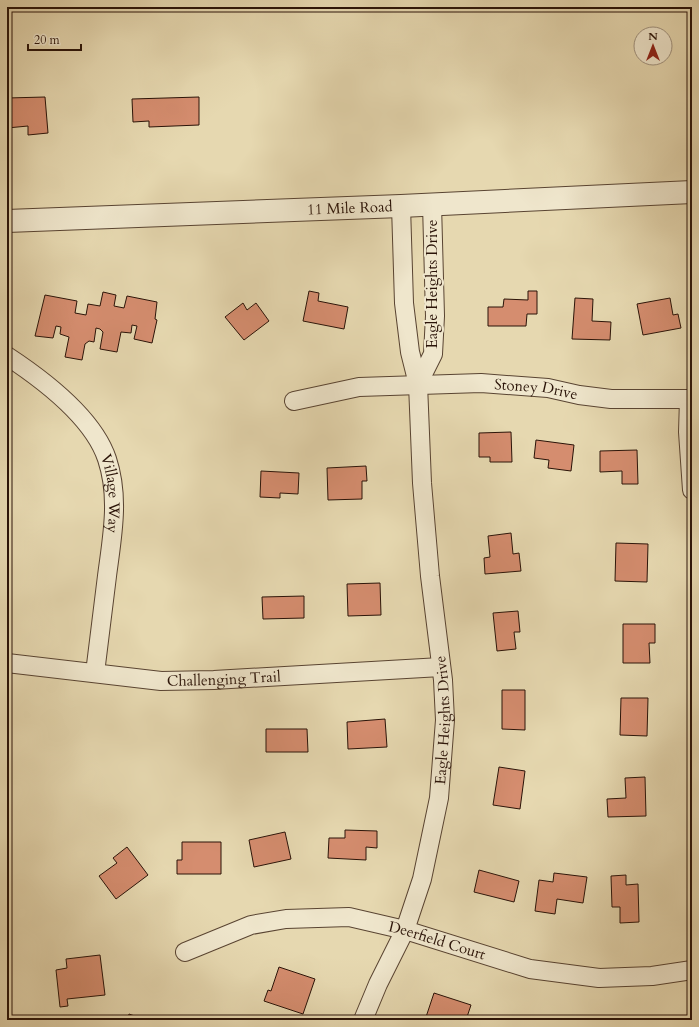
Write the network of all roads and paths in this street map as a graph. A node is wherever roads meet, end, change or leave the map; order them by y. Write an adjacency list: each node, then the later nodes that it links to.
1 (692, 192): 2 (street, 11 Mile Road)
2 (432, 204): 3 (street, 11 Mile Road); 6 (street, Eagle Heights Drive)
3 (401, 206): 4 (street, 11 Mile Road); 6 (street, Eagle Heights Drive)
4 (7, 220)
5 (7, 356): 11 (street, Village Way)
6 (418, 384): 7 (street, Stoney Drive); 8 (street, Stoney Drive); 10 (street, Eagle Heights Drive)
7 (294, 401)
8 (692, 490)
9 (7, 663): 11 (street, Challenging Trail)
10 (441, 667): 11 (street, Challenging Trail); 12 (street, Eagle Heights Drive)
11 (95, 673)
12 (405, 930): 13 (street, Deerfield Court); 14 (street, Deerfield Court); 15 (street, Eagle Heights Drive)
13 (185, 952)
14 (692, 970)
15 (363, 1020)

